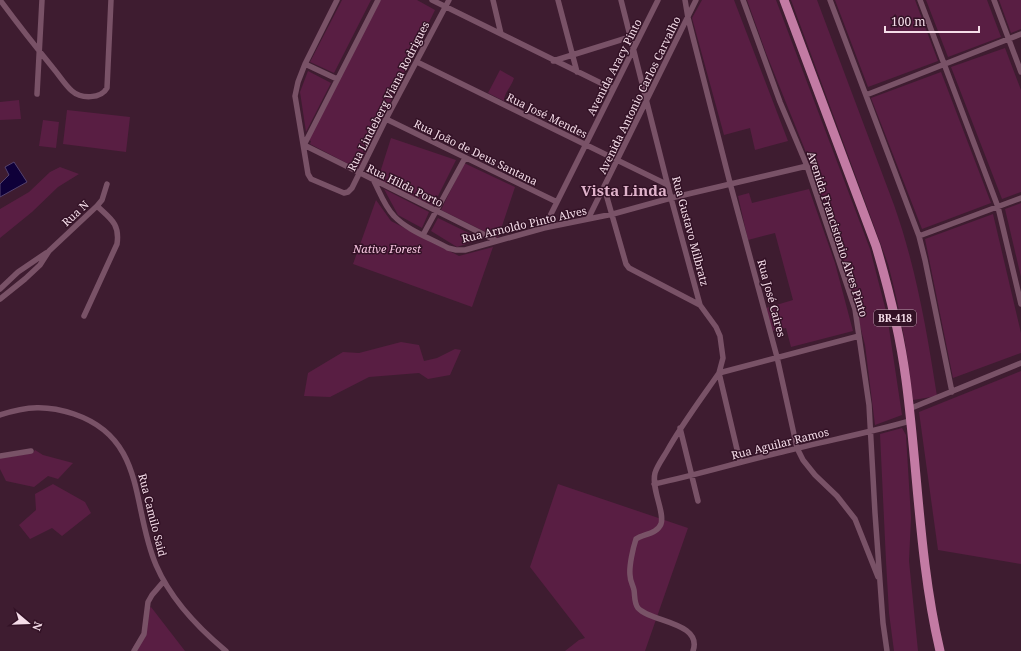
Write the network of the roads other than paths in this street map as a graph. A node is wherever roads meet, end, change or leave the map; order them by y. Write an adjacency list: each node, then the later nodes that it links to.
1 (0, 0): 26 (street)
2 (42, 0): 26 (street)
3 (337, 0): 30 (street)
4 (378, 0): 34 (street)
5 (432, 0): 19 (street)
6 (449, 0): 19 (street, Rua Lindeberg Viana Rodrigues)
7 (493, 0): 21 (street)
8 (558, 0): 27 (street)
9 (621, 0): 23 (street, Rua Gustavo Milbratz)
10 (658, 0): 25 (street, Avenida Aracy Pinto)
11 (684, 0): 20 (street, Rua José Caires)
12 (696, 0): 20 (street, Avenida Antonio Carlos Carvalho)
13 (743, 0): 44 (street, Avenida Francistonio Alves Pinto)
14 (784, 0): 74 (main road, BR-418)
15 (830, 0): 37 (street)
16 (920, 0): 31 (street)
17 (994, 0): 24 (street)
18 (111, 1): 26 (street)
19 (446, 7): 21 (street); 29 (street, Rua Lindeberg Viana Rodrigues)
20 (688, 18): 38 (street, Avenida Antonio Carlos Carvalho); 47 (street, Rua José Caires)
21 (501, 34): 28 (street)
22 (1021, 34): 24 (street)
23 (630, 37): 25 (street, Rua Gustavo Milbratz); 27 (street)
24 (1009, 39): 31 (street); 33 (street)
25 (634, 49): 35 (street, Avenida Aracy Pinto); 38 (street, Rua Gustavo Milbratz)
26 (40, 52): 36 (street)
27 (572, 56): 28 (street); 32 (street)
28 (553, 61): 32 (street)
29 (417, 62): 39 (street, Rua Lindeberg Viana Rodrigues); 41 (street, Rua José Mendes)
30 (304, 64): 34 (street); 40 (street)
31 (944, 64): 37 (street); 55 (street)
32 (576, 72): 35 (street)
33 (1021, 72)
34 (337, 79): 40 (street)
35 (613, 89): 41 (street, Avenida Aracy Pinto)
36 (37, 94)
37 (866, 95): 61 (street)
38 (646, 101): 43 (street, Avenida Antonio Carlos Carvalho); 49 (street, Rua Gustavo Milbratz)
39 (386, 119): 42 (street, Rua João de Deus Santana); 45 (street, Rua Lindeberg Viana Rodrigues)
40 (304, 145): 45 (street, Rua Hilda Porto); 45 (street, Rua Lindeberg Viana Rodrigues)
41 (585, 145): 43 (street, Rua José Mendes); 53 (street, Avenida Aracy Pinto)
42 (465, 158): 53 (street, Rua João de Deus Santana); 56 (street)
43 (617, 160): 49 (street, Rua José Mendes); 50 (street, Avenida Antonio Carlos Carvalho)
44 (807, 166): 47 (street, Rua Arnoldo Pinto Alves); 69 (street, Avenida Francistonio Alves Pinto)
45 (360, 174): 46 (street, Rua Hilda Porto)
46 (374, 181): 56 (street, Rua Hilda Porto); 60 (street)
47 (730, 183): 51 (street, Rua Arnoldo Pinto Alves); 70 (street, Rua José Caires)
48 (107, 184): 54 (street, Rua N)
49 (668, 185): 51 (street, Rua Gustavo Milbratz)
50 (604, 187): 57 (street); 58 (street, Avenida Antonio Carlos Carvalho)
51 (671, 198): 57 (street, Rua Arnoldo Pinto Alves); 67 (street, Rua Gustavo Milbratz)
52 (1021, 198): 55 (street)
53 (557, 202): 59 (street, Avenida Aracy Pinto)
54 (97, 206): 63 (street, Rua N); 68 (street)
55 (998, 207): 61 (street); 66 (street)
56 (436, 211): 60 (street); 62 (street, Rua Hilda Porto)
57 (613, 214): 58 (street, Rua Arnoldo Pinto Alves); 67 (street)
58 (588, 219): 59 (street, Rua Arnoldo Pinto Alves)
59 (544, 228): 62 (street, Rua Arnoldo Pinto Alves)
60 (423, 235): 62 (street, Rua Arnoldo Pinto Alves)
61 (919, 236): 73 (street)
62 (497, 241)
63 (49, 251): 64 (street, Rua N); 65 (street, Rua N)
64 (0, 288)
65 (0, 298)
66 (1021, 304)
67 (700, 305): 72 (street, Rua Gustavo Milbratz)
68 (84, 316)
69 (859, 336): 70 (street); 78 (street, Avenida Francistonio Alves Pinto)
70 (777, 357): 72 (street); 79 (street, Rua José Caires)
71 (1021, 363): 73 (street)
72 (719, 373): 77 (street); 82 (street, Rua Gustavo Milbratz)
73 (952, 392): 74 (street)
74 (909, 409): 76 (main road, BR-418)
75 (0, 415): 86 (street, Rua Camilo Said)
76 (910, 421): 78 (street, Rua Aguilar Ramos); 92 (main road, BR-418)
77 (680, 428): 83 (street); 84 (street)
78 (870, 432): 79 (street, Rua Aguilar Ramos); 87 (street, Avenida Francistonio Alves Pinto)
79 (797, 448): 82 (street, Rua Aguilar Ramos); 87 (street, Rua José Caires)
80 (31, 451): 81 (street)
81 (0, 456)
82 (740, 462): 83 (street, Rua Aguilar Ramos)
83 (691, 476): 84 (street, Rua Aguilar Ramos); 85 (street)
84 (654, 484): 90 (street)
85 (698, 501)
86 (164, 581): 88 (street); 89 (street, Rua Camilo Said)
87 (880, 581): 91 (street, Avenida Francistonio Alves Pinto)
88 (134, 651)
89 (226, 651)
90 (693, 651)
91 (887, 651)
92 (940, 651)

